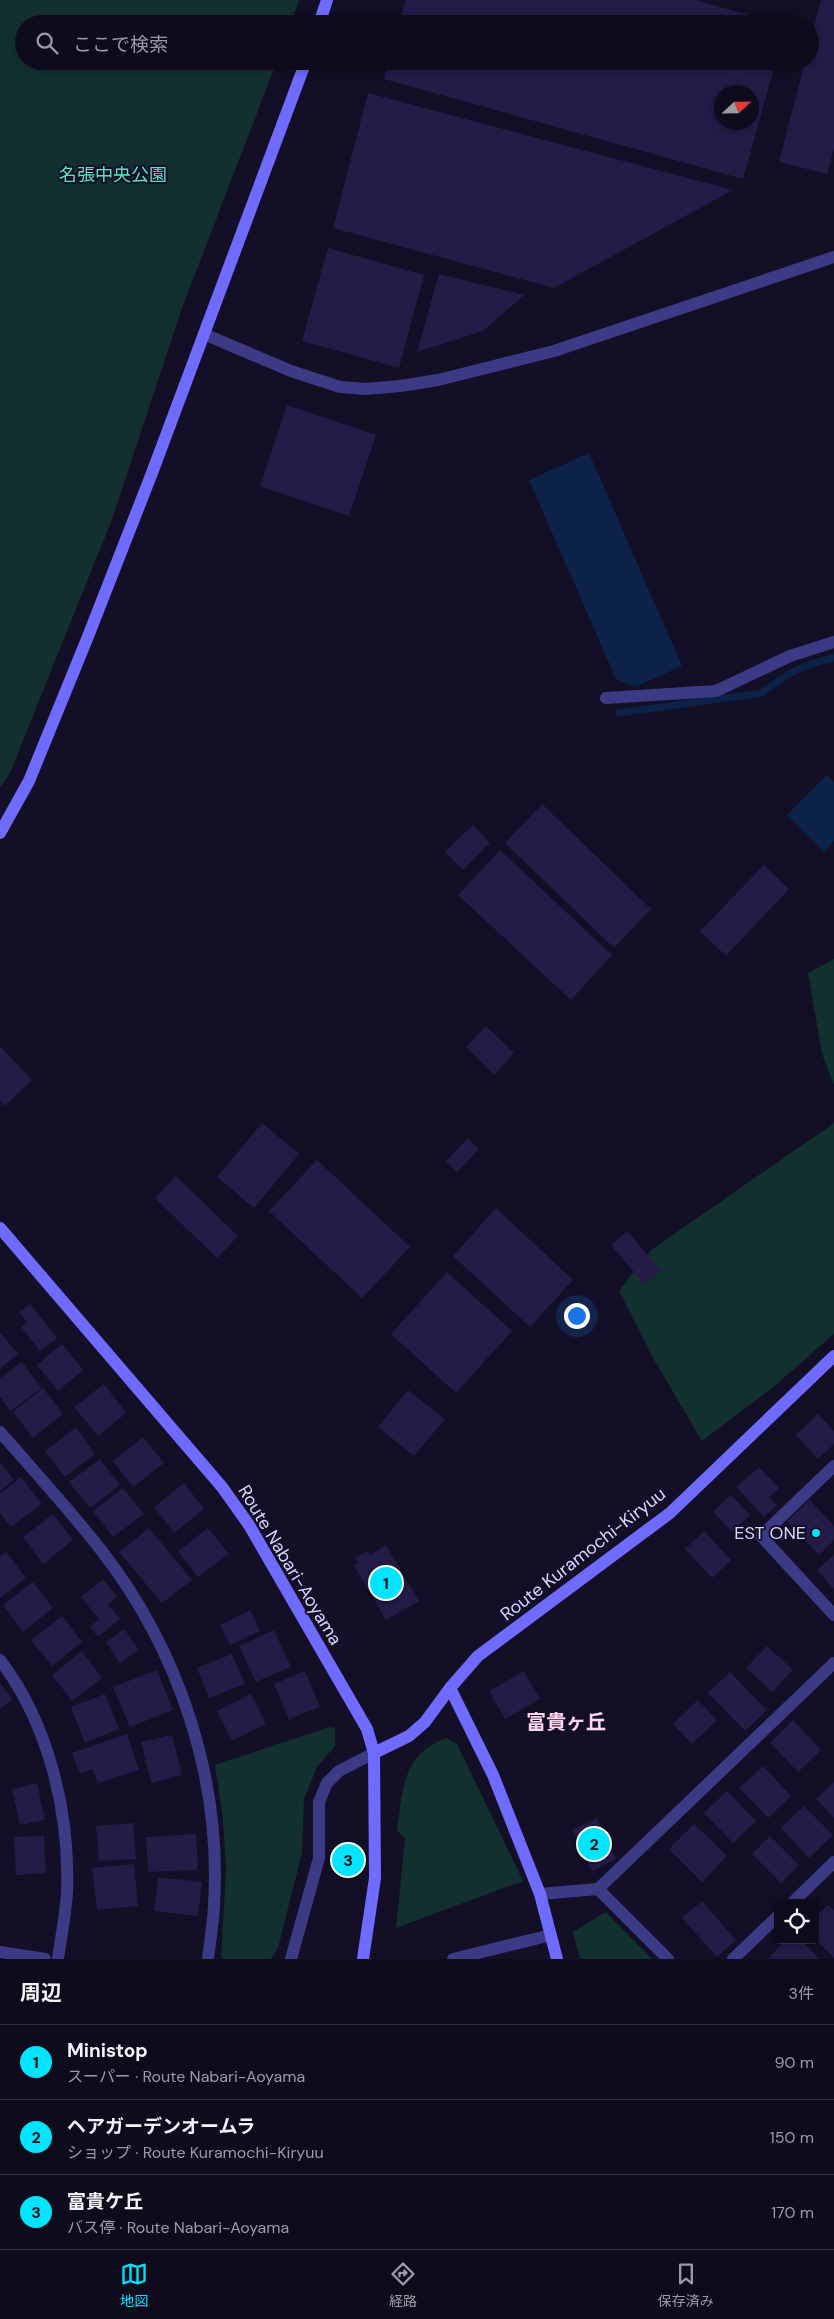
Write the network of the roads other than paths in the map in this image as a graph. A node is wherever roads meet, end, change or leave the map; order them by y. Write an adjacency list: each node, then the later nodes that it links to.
1 (327, 0): 2 (main road)
2 (322, 15)
3 (303, 70): 5 (main road)
4 (834, 257): 5 (street)
5 (204, 334): 8 (main road)
6 (834, 642): 7 (street)
7 (606, 698)
8 (0, 833)
9 (0, 1228): 17 (main road, Route Nabari-Aoyama)
10 (834, 1356): 16 (main road, Route Kuramochi-Kiryuu)
11 (0, 1432): 27 (street)
12 (834, 1466): 13 (street)
13 (834, 1615)
14 (0, 1660): 26 (street)
15 (834, 1663): 19 (street)
16 (450, 1688): 17 (main road, Route Kuramochi-Kiryuu); 20 (main road)
17 (374, 1753): 28 (street); 29 (main road, Route Nabari-Aoyama)
18 (834, 1862): 21 (street)
19 (598, 1888): 20 (street); 32 (street)
20 (540, 1894): 23 (main road)
21 (796, 1899)
22 (774, 1920): 33 (street)
23 (551, 1935): 30 (street); 31 (main road)
24 (0, 1952): 25 (street)
25 (45, 1959)
26 (58, 1959)
27 (208, 1959)
28 (291, 1959)
29 (363, 1959)
30 (453, 1959)
31 (557, 1959)
32 (668, 1959)
33 (733, 1959)

